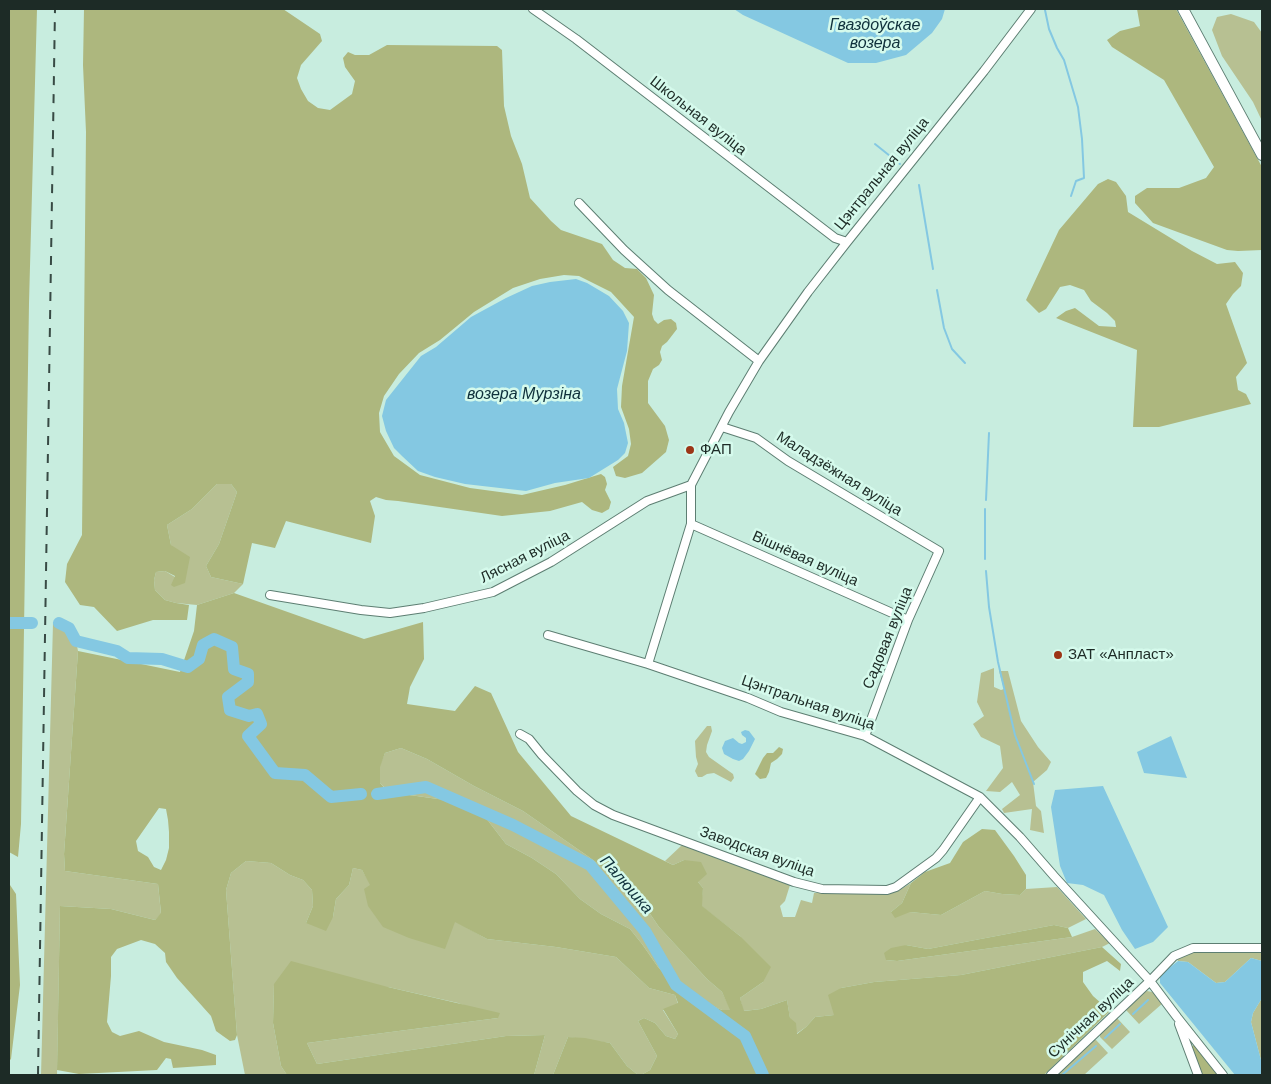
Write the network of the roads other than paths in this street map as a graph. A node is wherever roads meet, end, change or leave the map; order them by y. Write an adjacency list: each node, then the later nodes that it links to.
1 (533, 9): 6 (street, Школьная вуліца)
2 (1031, 9): 6 (street, Цэнтральная вуліца)
3 (1183, 9): 4 (street)
4 (1262, 155)
5 (579, 203): 7 (street)
6 (847, 242): 7 (street, Цэнтральная вуліца)
7 (759, 361): 8 (street, Цэнтральная вуліца)
8 (722, 427): 9 (street, Цэнтральная вуліца); 11 (street, Маладзёжная вуліца)
9 (691, 486): 10 (street, Цэнтральная вуліца); 12 (street, Лясная вуліца)
10 (691, 524): 13 (street, Вішнёвая вуліца); 15 (street, Цэнтральная вуліца)
11 (938, 551): 13 (street, Садовая вуліца)
12 (270, 595)
13 (908, 620): 17 (street, Садовая вуліца)
14 (548, 635): 15 (street, Цэнтральная вуліца)
15 (648, 664): 17 (street, Цэнтральная вуліца)
16 (520, 734): 18 (street, Заводская вуліца)
17 (865, 736): 18 (street, Цэнтральная вуліца)
18 (980, 797): 20 (street, Цэнтральная вуліца)
19 (1262, 948): 20 (street, Сунічная вуліца)
20 (1150, 981): 21 (street, Цэнтральная вуліца); 22 (street, Сунічная вуліца)
21 (1177, 1017): 23 (street); 24 (street)
22 (1051, 1075)
23 (1198, 1075)
24 (1224, 1075)

